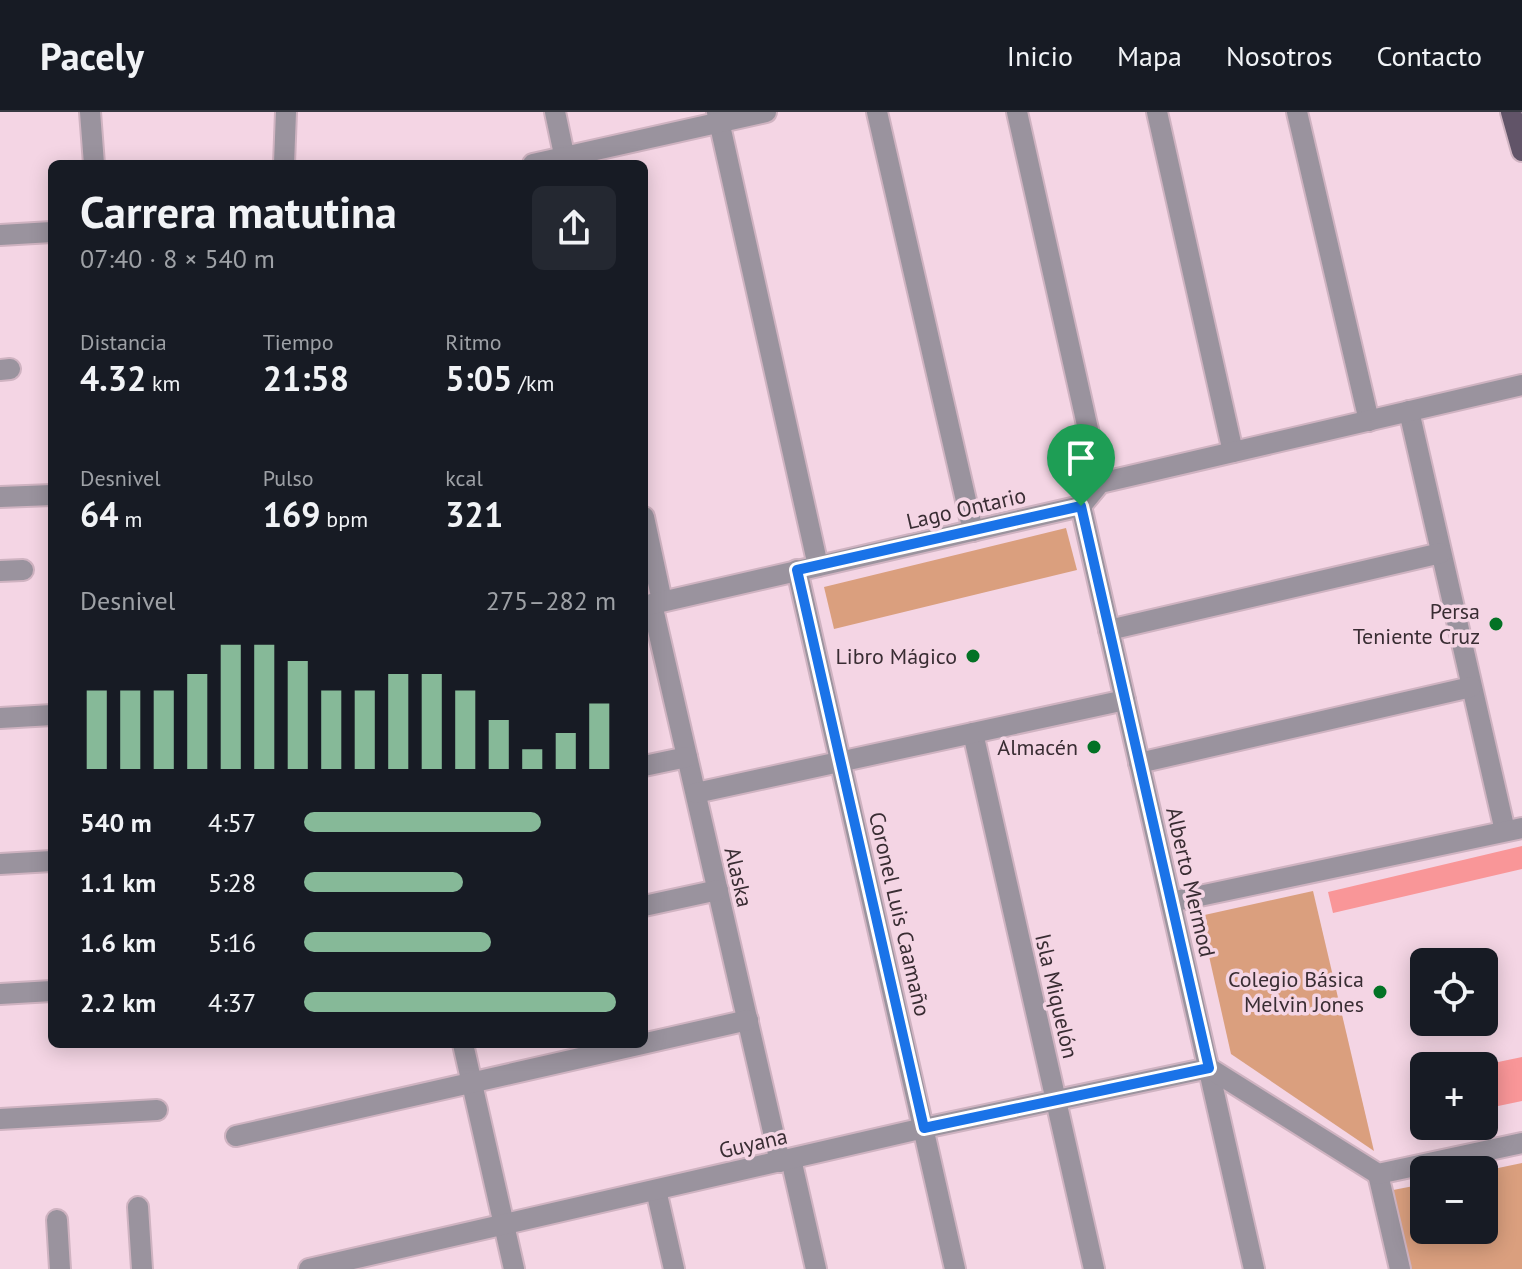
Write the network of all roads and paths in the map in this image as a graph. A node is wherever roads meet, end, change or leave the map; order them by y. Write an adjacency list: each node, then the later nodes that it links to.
1 (90, 112): 12 (street)
2 (286, 112): 13 (street)
3 (555, 112): 14 (street)
4 (766, 112): 10 (street)
5 (877, 112): 25 (street)
6 (1017, 112): 21 (street)
7 (1157, 112): 20 (street)
8 (1297, 112): 19 (street)
9 (1511, 112): 11 (main road)
10 (718, 117): 14 (street); 28 (street)
11 (1522, 151)
12 (94, 160)
13 (284, 160)
14 (566, 160)
15 (48, 232): 16 (street)
16 (0, 235)
17 (1522, 385): 18 (street)
18 (1409, 411): 19 (street); 26 (street)
19 (1369, 421): 20 (street)
20 (1233, 452): 21 (street)
21 (1100, 483): 24 (street)
22 (48, 495): 23 (street)
23 (0, 497)
24 (1081, 506): 25 (street, Lago Ontario); 33 (street, Alberto Mermod)
25 (973, 531): 28 (street, Lago Ontario)
26 (1441, 553): 33 (street); 34 (street)
27 (648, 556): 32 (street, Alaska)
28 (818, 566): 30 (street, Lago Ontario)
29 (23, 570): 31 (street)
30 (797, 570): 32 (street, Lago Ontario); 40 (street, Coronel Luis Caamaño)
31 (0, 571)
32 (653, 604): 39 (street, Alaska)
33 (1109, 630): 35 (street, Alberto Mermod)
34 (1471, 687): 41 (street); 44 (street)
35 (1125, 700): 38 (street); 41 (street, Alberto Mermod)
36 (48, 715): 37 (street)
37 (0, 718)
38 (973, 733): 40 (street); 58 (street, Isla Miquelón)
39 (687, 757): 42 (street); 43 (street, Alaska)
40 (841, 762): 43 (street); 61 (street, Coronel Luis Caamaño)
41 (1139, 763): 48 (street, Alberto Mermod)
42 (648, 765)
43 (696, 793): 47 (street, Alaska)
44 (1513, 829): 48 (street)
45 (48, 861): 46 (street)
46 (0, 864)
47 (718, 890): 49 (street); 52 (street, Alaska)
48 (1171, 902): 56 (street, Alberto Mermod)
49 (648, 905)
50 (48, 991): 51 (street)
51 (0, 994)
52 (748, 1020): 53 (street); 64 (street, Alaska)
53 (648, 1043)
54 (464, 1048): 57 (street)
55 (625, 1048): 57 (street)
56 (1209, 1068): 58 (street, Guyana); 65 (street); 79 (street, Alberto Mermod)
57 (472, 1083): 62 (street); 69 (street)
58 (1056, 1100): 61 (street, Guyana); 78 (street, Isla Miquelón)
59 (157, 1110): 60 (street)
60 (0, 1119)
61 (924, 1128): 64 (street, Guyana); 77 (street, Coronel Luis Caamaño)
62 (236, 1136)
63 (1522, 1143): 65 (street)
64 (786, 1160): 66 (street, Guyana); 76 (street, Alaska)
65 (1378, 1174): 80 (street)
66 (656, 1190): 69 (street, Guyana); 75 (street)
67 (138, 1207): 72 (street)
68 (57, 1220): 71 (street)
69 (504, 1225): 70 (street, Guyana); 74 (street)
70 (350, 1264): 73 (street, Guyana)
71 (60, 1269)
72 (142, 1269)
73 (309, 1269)
74 (514, 1269)
75 (674, 1269)
76 (816, 1269)
77 (955, 1269)
78 (1094, 1269)
79 (1254, 1269)
80 (1400, 1269)

